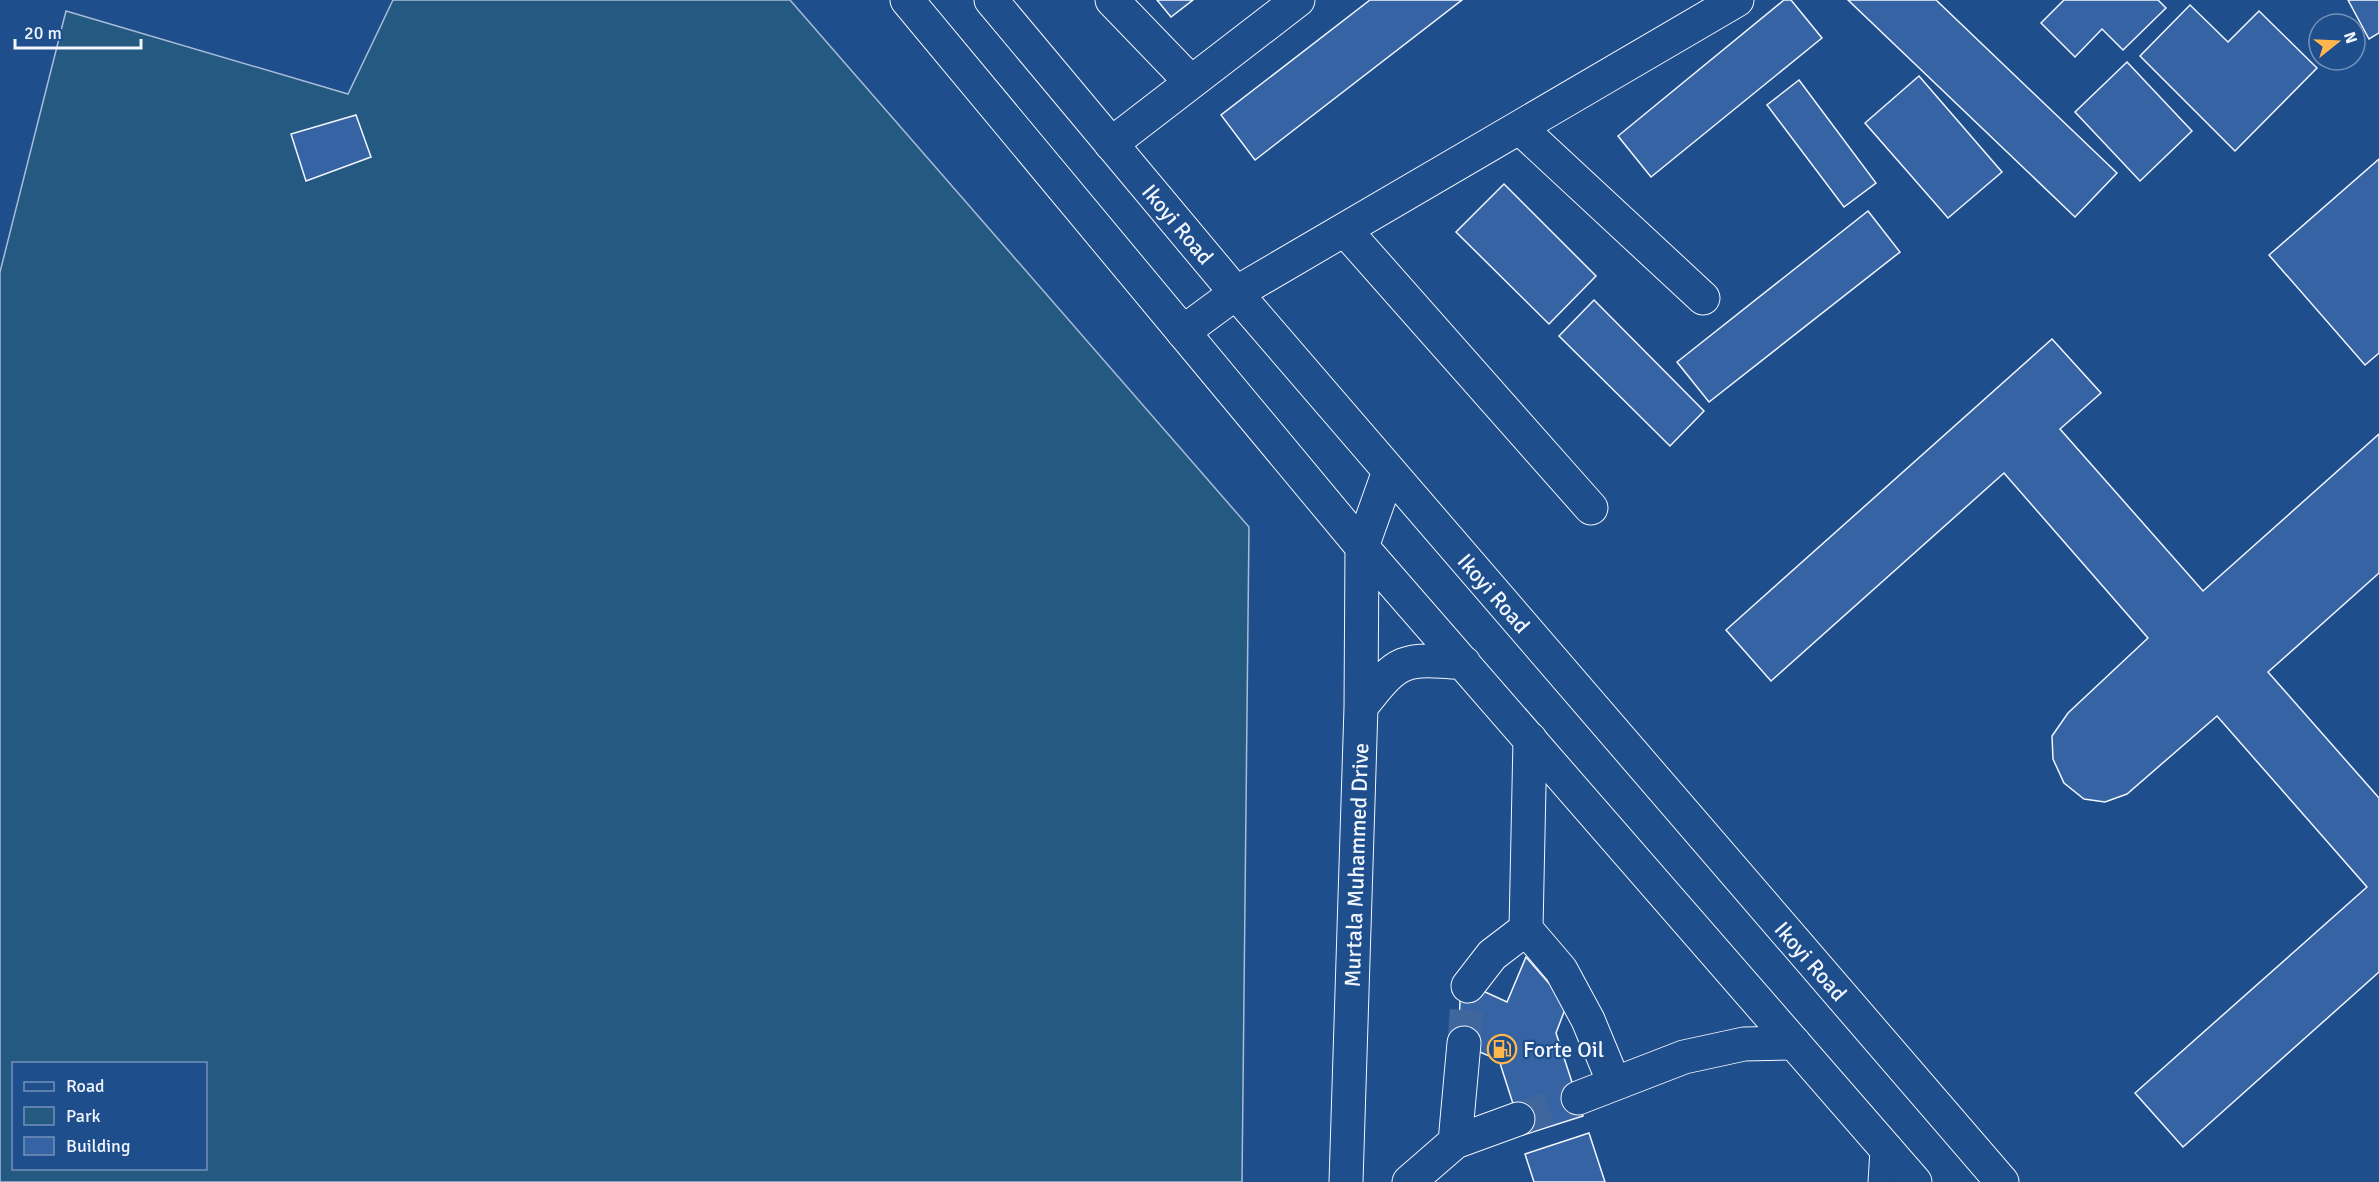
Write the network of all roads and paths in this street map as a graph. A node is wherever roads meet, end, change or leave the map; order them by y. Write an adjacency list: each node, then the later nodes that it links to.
1 (907, 0): 12 (main road)
2 (991, 0): 8 (main road, Ikoyi Road)
3 (1112, 0): 6 (main road)
4 (1298, 0): 6 (main road)
5 (1737, 0): 7 (main road)
6 (1191, 82): 8 (main road)
7 (1520, 128): 9 (main road); 11 (main road)
8 (1111, 144): 10 (main road, Ikoyi Road)
9 (1345, 230): 10 (main road); 14 (main road)
10 (1236, 293): 12 (main road); 13 (main road, Ikoyi Road)
11 (1703, 298)
12 (1183, 332): 15 (main road)
13 (1389, 471): 15 (main road, Murtala Muhammed Drive); 32 (main road, Ikoyi Road)
14 (1591, 508)
15 (1362, 548): 16 (main road); 17 (main road, Murtala Muhammed Drive)
16 (1464, 663): 17 (main road); 18 (main road)
17 (1361, 707): 28 (main road, Murtala Muhammed Drive)
18 (1530, 739): 19 (main road); 22 (main road)
19 (1526, 929): 20 (main road); 23 (main road)
20 (1468, 986)
21 (1464, 1043): 26 (main road)
22 (1794, 1043): 23 (main road); 27 (main road)
23 (1614, 1083): 24 (main road)
24 (1578, 1098)
25 (1518, 1119): 26 (main road)
26 (1455, 1142): 29 (main road)
27 (1887, 1150): 30 (main road); 31 (main road)
28 (1346, 1182)
29 (1410, 1182)
30 (1886, 1182)
31 (1915, 1182)
32 (2002, 1182)

